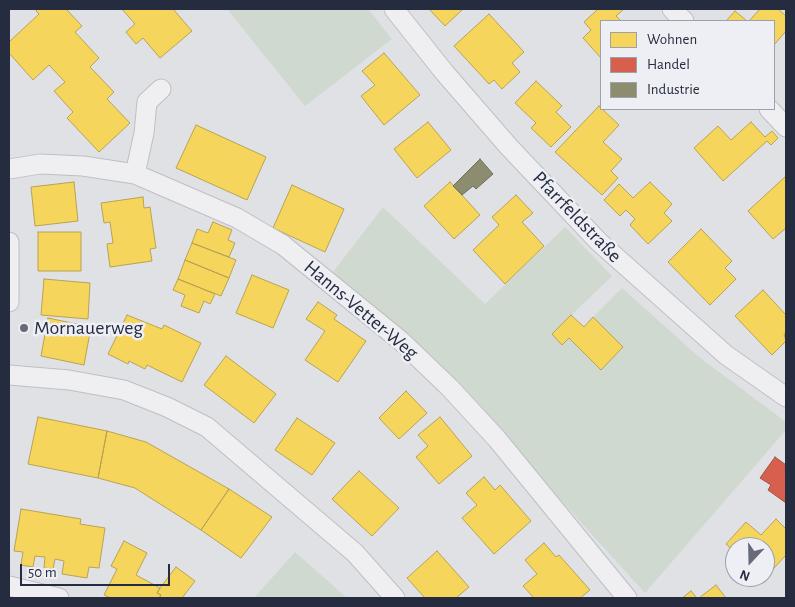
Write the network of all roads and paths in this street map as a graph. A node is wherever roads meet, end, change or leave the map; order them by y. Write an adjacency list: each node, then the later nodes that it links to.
1 (394, 9): 13 (street, Pfarrfeldstraße)
2 (672, 9): 3 (street)
3 (683, 20)
4 (161, 89): 8 (street)
5 (770, 110): 6 (street)
6 (786, 127)
7 (9, 168): 8 (street, Hanns-Vetter-Weg)
8 (136, 174): 17 (street, Hanns-Vetter-Weg)
9 (9, 242): 10 (street)
10 (9, 272): 11 (street)
11 (9, 302)
12 (9, 375): 16 (street)
13 (786, 398)
14 (9, 586): 15 (street)
15 (59, 598)
16 (395, 598)
17 (627, 598)

